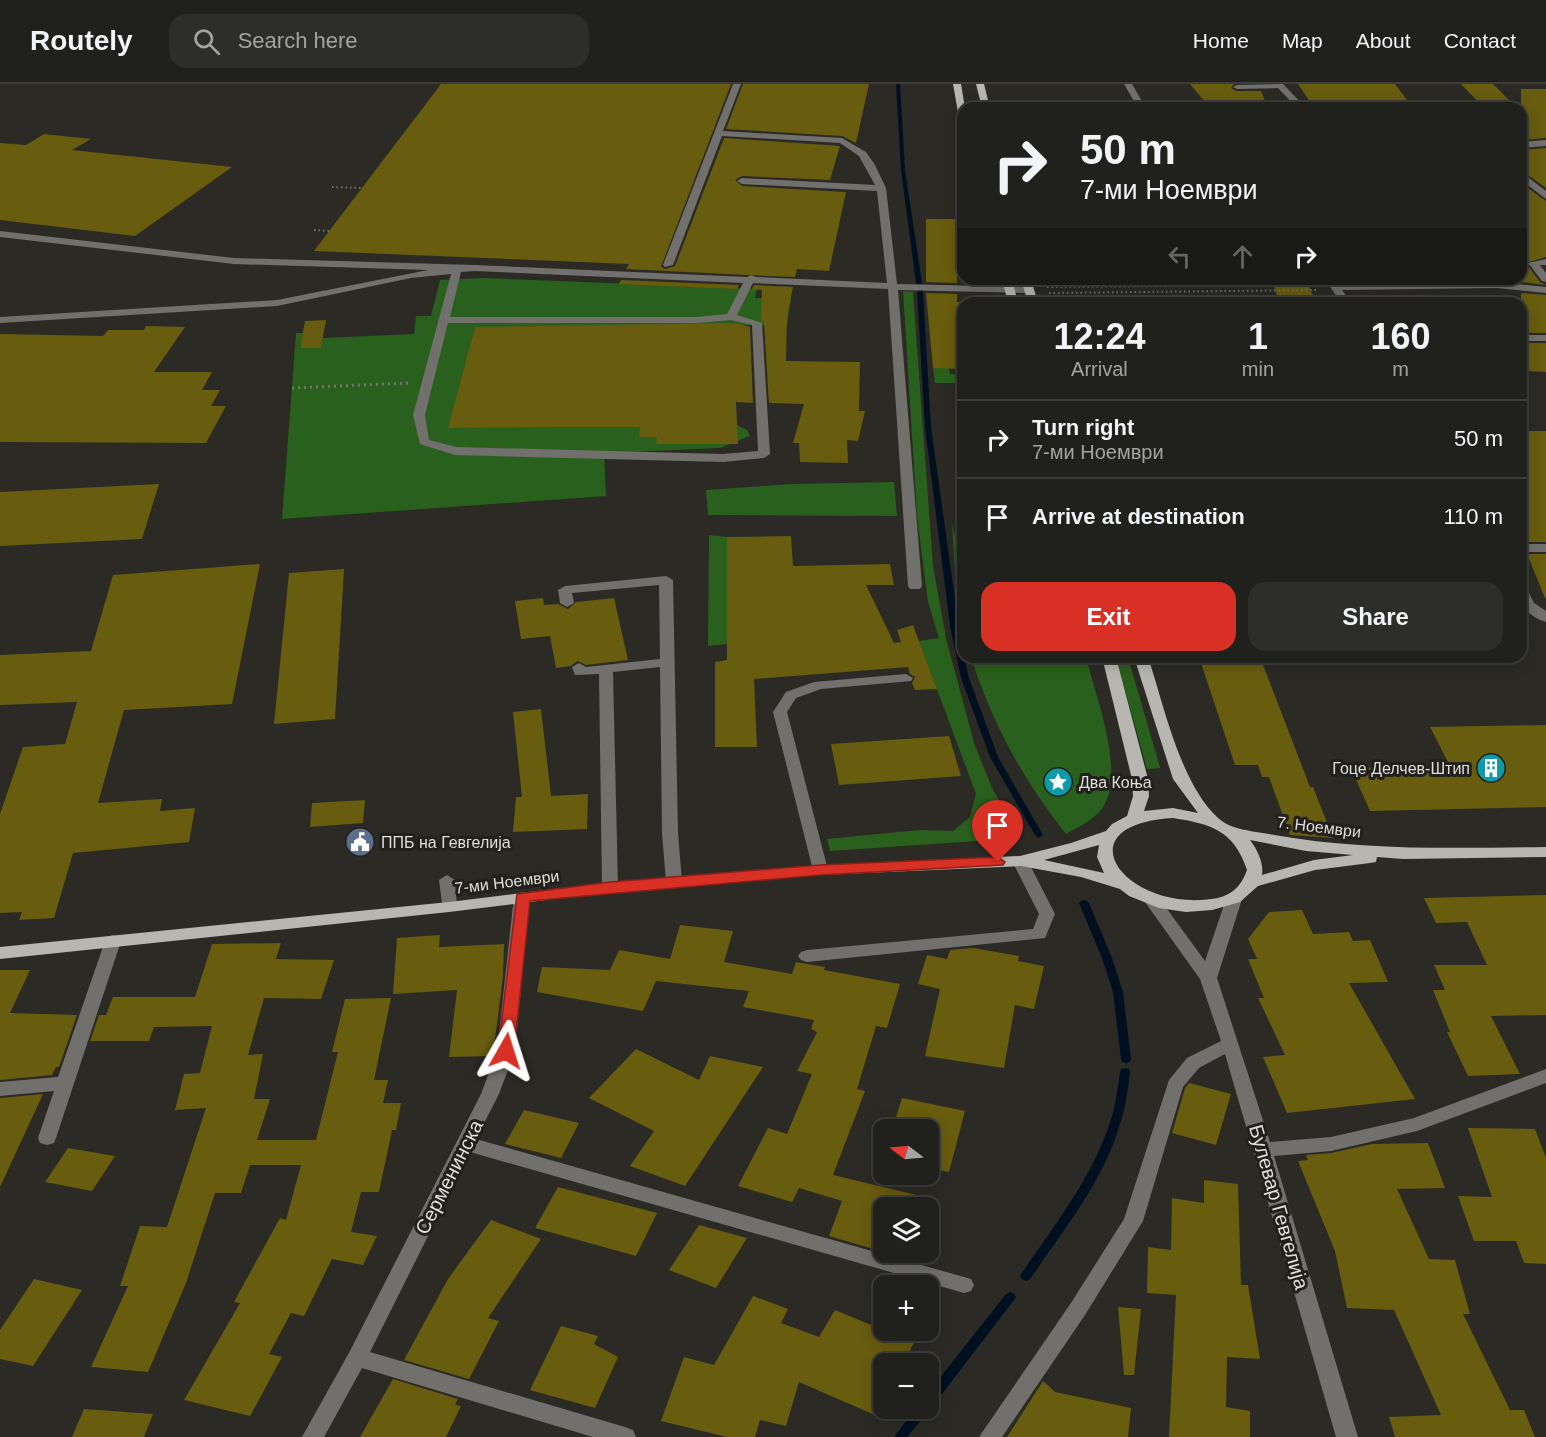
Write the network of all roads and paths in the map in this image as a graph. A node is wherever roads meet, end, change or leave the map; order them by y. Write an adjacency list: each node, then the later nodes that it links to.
1 (737, 84): 10 (street)
2 (957, 84): 6 (main road)
3 (981, 84): 7 (main road)
4 (1128, 84): 8 (street)
5 (1237, 87): 9 (street)
6 (960, 102)
7 (985, 102)
8 (1138, 102)
9 (1296, 102)
10 (719, 133): 18 (street); 25 (street)
11 (1546, 143): 12 (street)
12 (1527, 145)
13 (1527, 180): 15 (street)
14 (741, 181): 18 (street)
15 (1535, 186): 19 (street); 20 (street)
16 (332, 187): 17 (path)
17 (362, 188)
18 (881, 188): 33 (street)
19 (1546, 188)
20 (1546, 196)
21 (314, 230): 22 (path)
22 (330, 231)
23 (0, 234): 26 (street)
24 (1546, 262): 28 (street)
25 (668, 266)
26 (457, 268): 27 (street); 37 (street); 38 (street)
27 (751, 278): 33 (street); 36 (street)
28 (1546, 279)
29 (957, 285): 33 (street)
30 (1012, 285): 34 (street)
31 (1334, 285): 34 (path); 34 (path)
32 (1514, 285): 35 (street)
33 (890, 286): 45 (street)
34 (1029, 290)
35 (1546, 290)
36 (731, 317): 38 (street); 41 (street)
37 (0, 320)
38 (444, 320): 41 (street)
39 (1527, 338): 40 (street)
40 (1546, 338)
41 (428, 382): 42 (path)
42 (292, 388)
43 (1527, 548): 44 (street)
44 (1546, 548)
45 (915, 586)
46 (1527, 601): 48 (street)
47 (567, 603): 49 (street)
48 (1546, 618)
49 (667, 662): 53 (street); 64 (street)
50 (1111, 663): 55 (main road)
51 (1143, 663): 56 (main road)
52 (579, 667): 53 (street)
53 (606, 669): 67 (street)
54 (906, 678): 62 (street)
55 (1134, 818): 56 (main road); 58 (main road)
56 (1213, 822): 57 (main road)
57 (1232, 832): 60 (main road, 7. Ноември); 65 (main road)
58 (1110, 835): 61 (main road); 66 (main road)
59 (1546, 852): 60 (main road, 7. Ноември)
60 (1403, 854): 65 (main road, 7. Ноември)
61 (1020, 861): 62 (main road, 7-ми Ноември); 66 (main road); 74 (street)
62 (820, 870): 64 (main road, 7-ми Ноември)
63 (447, 880): 71 (street)
64 (675, 882): 67 (main road, 7-ми Ноември)
65 (1251, 883): 69 (main road)
66 (1121, 884): 70 (main road)
67 (610, 887): 68 (main road, 7-ми Ноември)
68 (522, 897): 71 (main road, 7-ми Ноември); 81 (street, Серменинска)
69 (1234, 899): 70 (main road); 75 (street)
70 (1153, 902): 75 (street, Булевар Гевгелија)
71 (449, 907): 72 (main road, 7-ми Ноември)
72 (113, 941): 73 (main road, 7-ми Ноември); 78 (street)
73 (0, 953)
74 (807, 956)
75 (1208, 978): 76 (street, Булевар Гевгелија)
76 (1230, 1044): 82 (street, Булевар Гевгелија); 87 (street)
77 (1546, 1076): 82 (street)
78 (63, 1083): 79 (street); 80 (street)
79 (0, 1089)
80 (47, 1138)
81 (467, 1144): 83 (street); 84 (street, Серменинска)
82 (1263, 1150): 88 (street, Булевар Гевгелија)
83 (964, 1285)
84 (357, 1357): 85 (street, Серменинска); 86 (street)
85 (313, 1437)
86 (625, 1437)
87 (990, 1437)
88 (1347, 1437)

